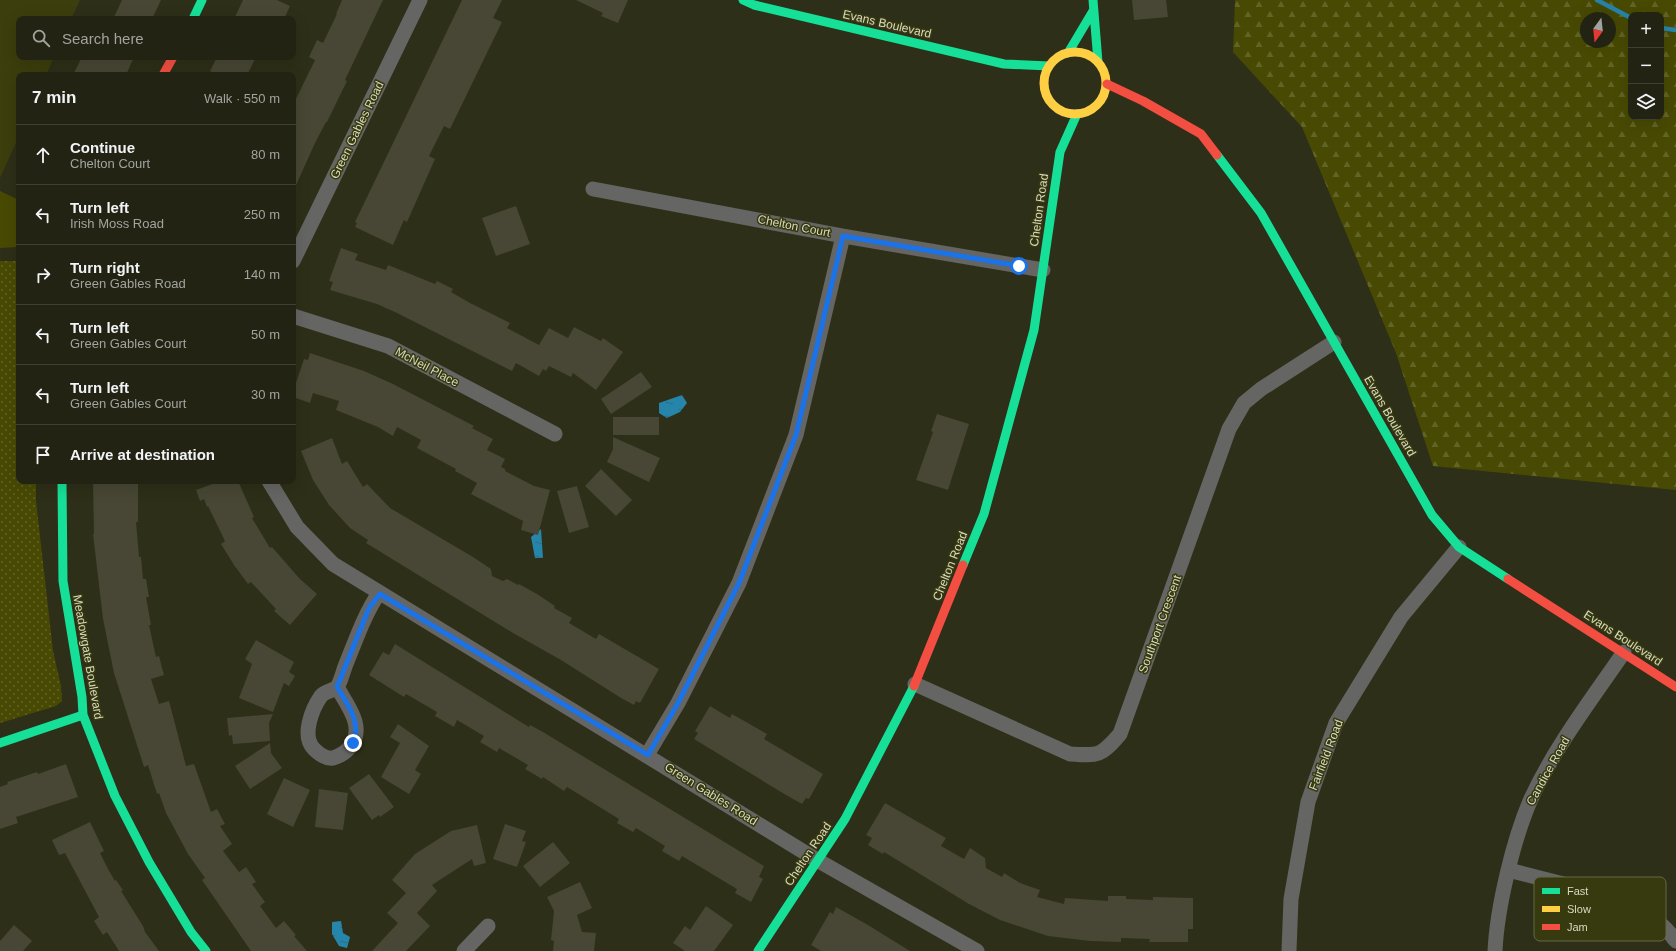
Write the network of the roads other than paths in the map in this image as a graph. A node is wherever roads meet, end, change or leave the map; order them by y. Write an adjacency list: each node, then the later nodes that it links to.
1 (202, 0): 6 (street)
2 (420, 0): 26 (street, Green Gables Road)
3 (743, 0): 10 (street, Evans Boulevard)
4 (1093, 0): 5 (street)
5 (1093, 11): 7 (street); 9 (street)
6 (194, 16)
7 (1068, 53): 9 (street); 11 (street)
8 (172, 60): 12 (street)
9 (1098, 62): 14 (street)
10 (1004, 64): 11 (street, Evans Boulevard); 13 (street, Evans Boulevard)
11 (1049, 66): 13 (street)
12 (166, 72)
13 (1044, 82): 17 (street)
14 (1106, 84): 15 (street, Evans Boulevard); 19 (street)
15 (1143, 101): 16 (street); 29 (street, Evans Boulevard)
16 (1123, 103)
17 (1052, 104): 20 (street); 21 (street)
18 (1110, 104): 19 (street)
19 (1096, 106): 20 (street)
20 (1077, 114): 23 (street, Chelton Road)
21 (1054, 117)
22 (1058, 138): 23 (street, Chelton Road)
23 (1060, 152): 27 (street, Chelton Road)
24 (593, 189): 25 (street, Chelton Court)
25 (843, 236): 27 (street, Chelton Court); 41 (street)
26 (296, 255)
27 (1043, 270): 36 (street, Chelton Road)
28 (296, 317): 30 (street, McNeil Place)
29 (1334, 342): 33 (street, Evans Boulevard); 36 (street, Southport Crescent)
30 (555, 434)
31 (62, 484): 39 (street, Meadowgate Boulevard)
32 (271, 484): 34 (street, Green Gables Road)
33 (1459, 547): 35 (street, Evans Boulevard); 52 (street, Fairfield Road)
34 (380, 594): 37 (street); 41 (street, Green Gables Road)
35 (1624, 652): 38 (street, Evans Boulevard); 43 (street, Candice Road)
36 (915, 684): 42 (street, Chelton Road)
37 (337, 687)
38 (1676, 687)
39 (83, 715): 40 (street); 48 (street, Meadowgate Boulevard)
40 (0, 743)
41 (648, 755): 42 (street, Green Gables Road)
42 (817, 860): 50 (street, Chelton Road); 51 (street, Green Gables Road)
43 (1509, 870): 44 (street); 53 (street, Candice Road)
44 (1535, 877)
45 (488, 926): 49 (street)
46 (1666, 929): 47 (street)
47 (1676, 941)
48 (206, 951)
49 (464, 951)
50 (758, 951)
51 (977, 951)
52 (1289, 951)
53 (1495, 951)

